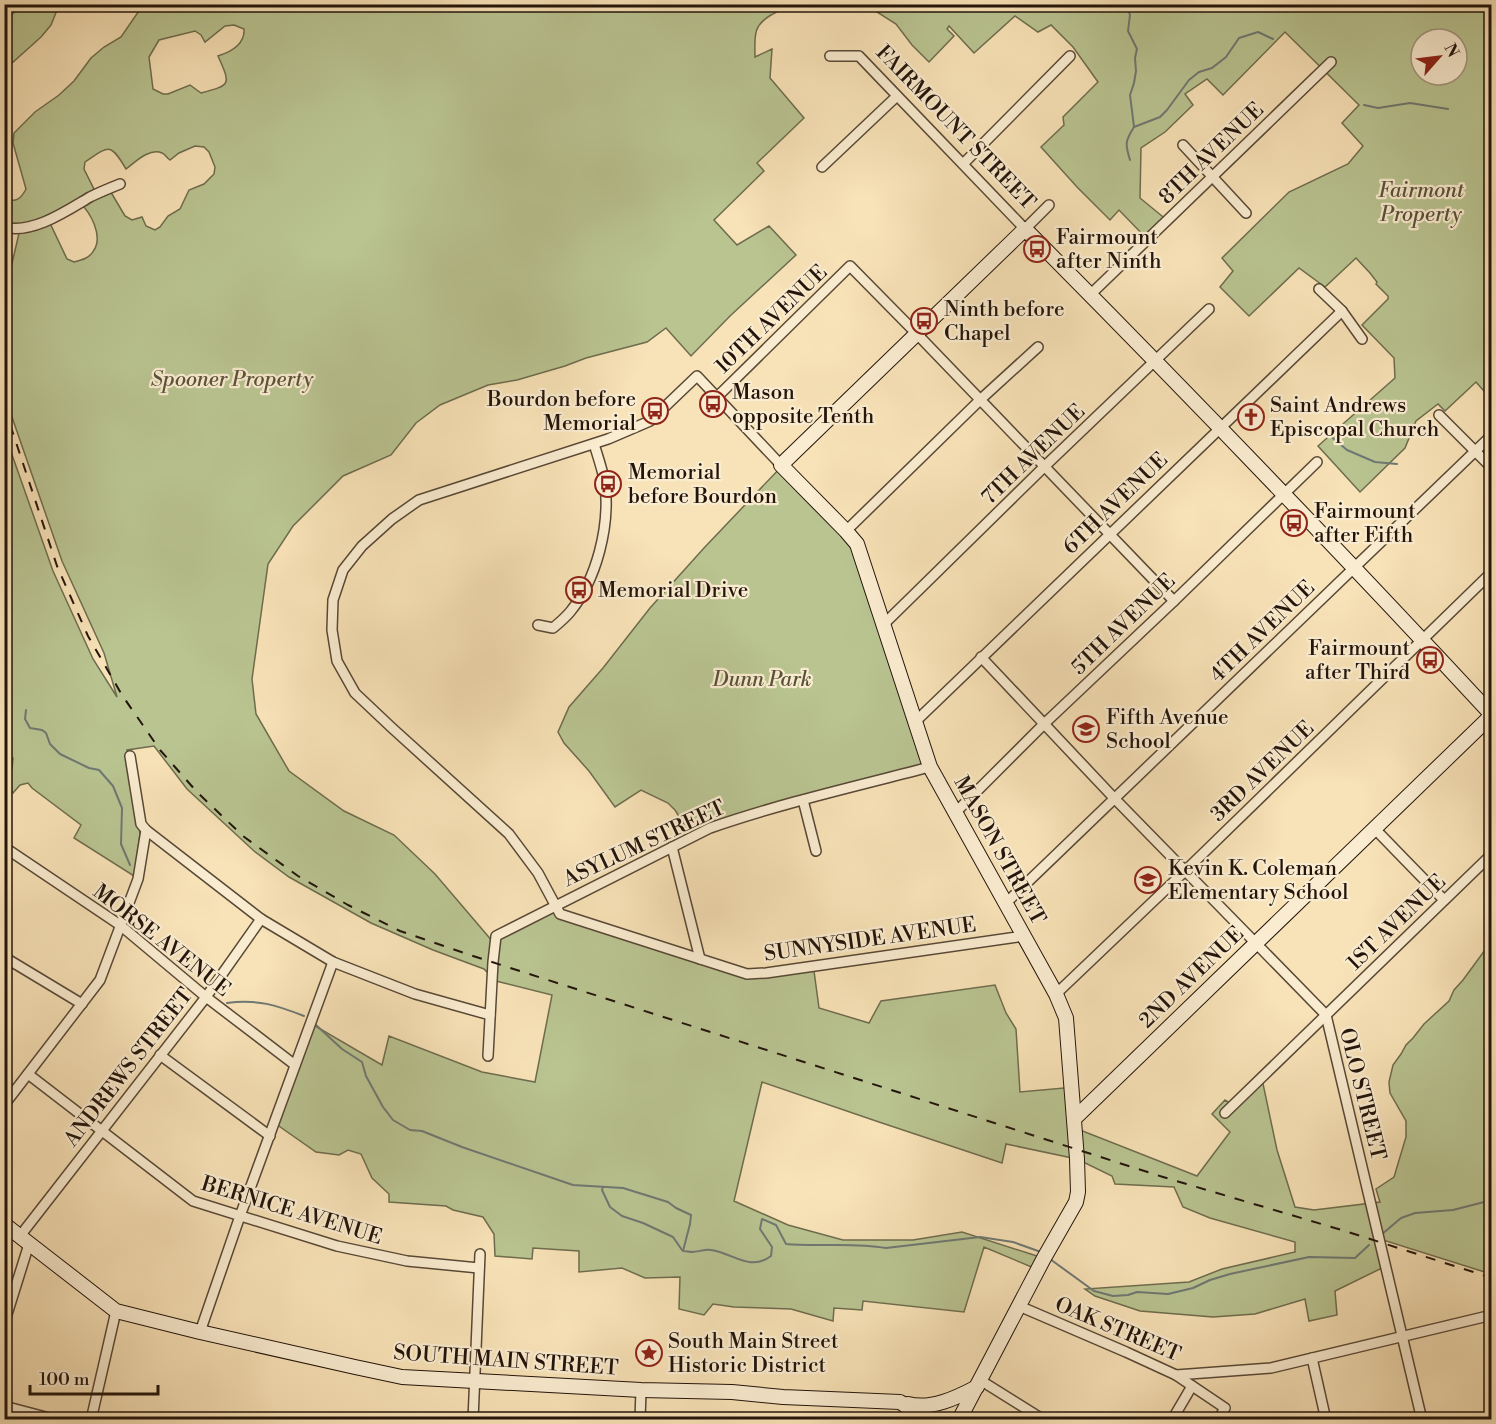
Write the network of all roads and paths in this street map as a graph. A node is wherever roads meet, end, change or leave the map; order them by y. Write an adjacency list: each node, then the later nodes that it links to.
1 (830, 56): 4 (street, FAIRMOUNT STREET)
2 (1070, 56): 6 (street)
3 (1331, 62): 8 (street, 8TH AVENUE)
4 (897, 96): 6 (street, FAIRMOUNT STREET); 7 (street)
5 (1183, 145): 8 (street)
6 (963, 164): 13 (street, FAIRMOUNT STREET)
7 (822, 167)
8 (1212, 177): 11 (street); 15 (street, 8TH AVENUE)
9 (120, 184): 12 (street)
10 (1049, 205): 13 (street)
11 (1246, 213)
12 (4, 227)
13 (1025, 229): 15 (street, FAIRMOUNT STREET); 18 (street)
14 (1318, 288): 17 (street)
15 (1090, 294): 21 (street, FAIRMOUNT STREET)
16 (1209, 309): 21 (street, 7TH AVENUE)
17 (1342, 311): 19 (street); 25 (street, 6TH AVENUE)
18 (916, 333): 22 (street, 10TH AVENUE); 23 (street); 30 (street)
19 (1362, 339)
20 (1038, 347): 23 (street)
21 (1154, 361): 25 (street, FAIRMOUNT STREET); 31 (street, 7TH AVENUE)
22 (717, 397): 27 (street, MASON STREET); 30 (street, MASON STREET)
23 (981, 399): 31 (street); 34 (street)
24 (1439, 415): 28 (street)
25 (1219, 428): 33 (street, FAIRMOUNT STREET); 35 (street, 6TH AVENUE)
26 (1491, 435): 28 (street, 4TH AVENUE)
27 (594, 444): 39 (street); 60 (street)
28 (1475, 451): 32 (street); 36 (street, 4TH AVENUE)
29 (1317, 462): 33 (street, 5TH AVENUE)
30 (781, 465): 34 (street, MASON STREET)
31 (1046, 466): 35 (street); 40 (street, 7TH AVENUE)
32 (1491, 468)
33 (1283, 494): 36 (street, FAIRMOUNT STREET); 38 (street, 5TH AVENUE)
34 (846, 531): 40 (street, MASON STREET)
35 (1110, 534): 38 (street); 42 (street, 6TH AVENUE)
36 (1353, 568): 41 (street, FAIRMOUNT STREET); 48 (street, 4TH AVENUE)
37 (1491, 572): 41 (street, 3RD AVENUE)
38 (1174, 601): 45 (street, 5TH AVENUE)
39 (538, 625)
40 (884, 626): 44 (street, MASON STREET)
41 (1422, 639): 43 (street, FAIRMOUNT STREET); 57 (street, 3RD AVENUE)
42 (981, 657): 44 (street, 6TH AVENUE); 45 (street, OLO STREET)
43 (1491, 715): 51 (street, 2ND AVENUE)
44 (915, 722): 47 (street, MASON STREET)
45 (1044, 724): 48 (street, OLO STREET); 50 (street, 5TH AVENUE)
46 (130, 756): 52 (street)
47 (930, 767): 49 (street, ASYLUM STREET); 50 (street, MASON STREET)
48 (1114, 798): 57 (street, OLO STREET); 59 (street, 4TH AVENUE)
49 (803, 800): 54 (street, ASYLUM STREET); 55 (street)
50 (955, 813): 59 (street, MASON STREET)
51 (1374, 828): 58 (street); 64 (street, 2ND AVENUE)
52 (146, 830): 61 (street); 62 (street)
53 (4, 847): 62 (street, MORSE AVENUE)
54 (672, 847): 60 (street, ASYLUM STREET); 66 (street)
55 (816, 851)
56 (1491, 854): 58 (street, 1ST AVENUE)
57 (1185, 871): 64 (street, OLO STREET); 68 (street, 3RD AVENUE)
58 (1444, 900): 72 (street, 1ST AVENUE)
59 (1006, 903): 63 (street, MASON STREET)
60 (556, 905): 66 (street, SUNNYSIDE AVENUE); 71 (street, ASYLUM STREET)
61 (261, 919): 67 (street); 69 (street, ANDREWS STREET)
62 (120, 926): 69 (street, MORSE AVENUE); 70 (street)
63 (1024, 936): 66 (street, SUNNYSIDE AVENUE); 68 (street, MASON STREET)
64 (1256, 944): 72 (street, OLO STREET); 79 (street, 2ND AVENUE)
65 (4, 957): 70 (street)
66 (700, 959)
67 (333, 962): 71 (street); 75 (street)
68 (1056, 994): 79 (street, MASON STREET)
69 (206, 996): 73 (street, ANDREWS STREET); 75 (street, MORSE AVENUE)
70 (82, 1004): 76 (street)
71 (490, 1015): 74 (street, ASYLUM STREET)
72 (1326, 1015): 78 (street, 1ST AVENUE); 92 (street, OLO STREET)
73 (160, 1055): 80 (street, ANDREWS STREET); 81 (street)
74 (488, 1056)
75 (295, 1065): 81 (street)
76 (28, 1074): 77 (street); 80 (street, BERNICE AVENUE)
77 (4, 1105)
78 (1225, 1113)
79 (1074, 1119): 87 (street, MASON STREET)
80 (101, 1131): 82 (street, BERNICE AVENUE); 84 (street, ANDREWS STREET)
81 (270, 1136): 82 (street)
82 (240, 1216): 86 (street, BERNICE AVENUE); 91 (street)
83 (4, 1224): 84 (street, SOUTH MAIN STREET)
84 (25, 1240): 88 (street, SOUTH MAIN STREET); 90 (street)
85 (480, 1254): 86 (street)
86 (479, 1268): 95 (street)
87 (1019, 1306): 94 (street, OAK STREET); 96 (street, MASON STREET)
88 (116, 1311): 91 (street, SOUTH MAIN STREET); 102 (street)
89 (1491, 1315): 92 (street, OAK STREET)
90 (4, 1324)
91 (200, 1332): 95 (street, SOUTH MAIN STREET)
92 (1403, 1336): 93 (street, OAK STREET); 111 (street, OLO STREET)
93 (1312, 1358): 94 (street, OAK STREET); 110 (street)
94 (1176, 1376): 97 (street)
95 (475, 1381): 98 (street, SOUTH MAIN STREET); 103 (street)
96 (978, 1383): 99 (street); 106 (street, MASON STREET); 107 (street)
97 (1192, 1386): 108 (street); 109 (street)
98 (641, 1390): 99 (street, SOUTH MAIN STREET); 104 (street)
99 (900, 1402): 105 (street, SOUTH MAIN STREET)
100 (4, 1406): 101 (street)
101 (57, 1419)
102 (92, 1419)
103 (473, 1419)
104 (640, 1419)
105 (927, 1419)
106 (959, 1419)
107 (1044, 1419)
108 (1172, 1419)
109 (1218, 1419)
110 (1326, 1419)
111 (1422, 1419)

